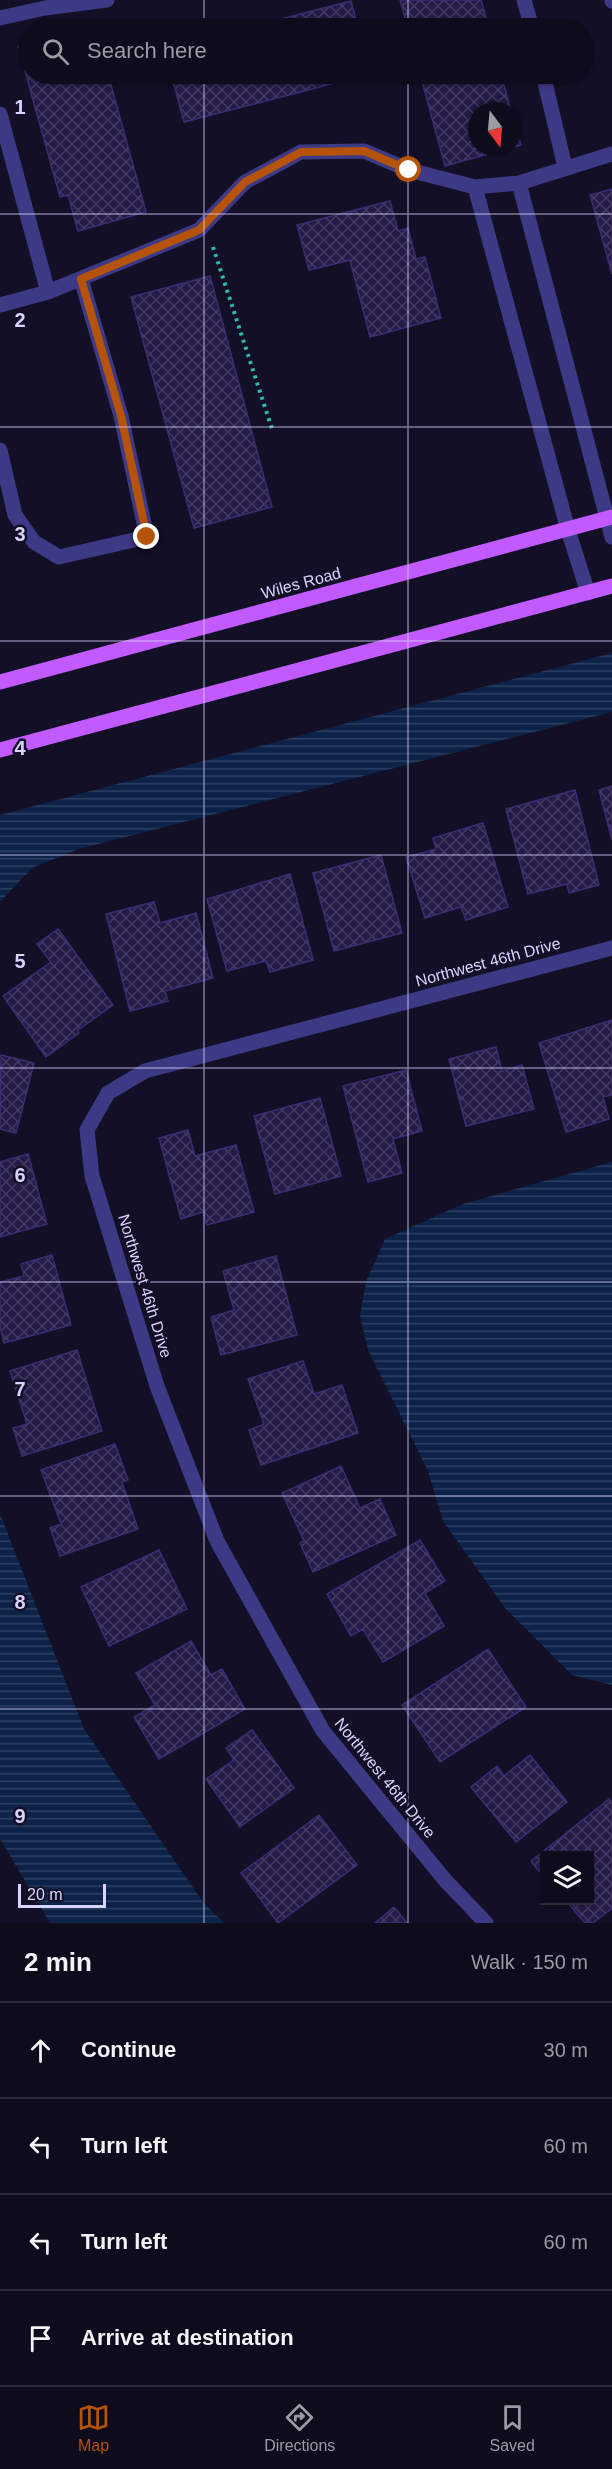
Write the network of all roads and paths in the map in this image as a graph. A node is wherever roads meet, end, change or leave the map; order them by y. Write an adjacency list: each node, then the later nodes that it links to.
1 (106, 0): 3 (street)
2 (524, 0): 4 (street)
3 (0, 18)
4 (529, 18)
5 (545, 84): 8 (street)
6 (0, 114): 13 (street)
7 (612, 154): 8 (street)
8 (565, 167): 9 (street)
9 (519, 183): 10 (street); 17 (street)
10 (475, 187): 12 (street); 18 (street)
11 (212, 243): 15 (path)
12 (81, 279): 13 (street); 16 (street)
13 (48, 292): 14 (street)
14 (0, 305)
15 (273, 432)
16 (0, 450)
17 (610, 518): 18 (main road, Wiles Road); 19 (street)
18 (568, 530): 21 (street); 22 (main road, Wiles Road)
19 (612, 537)
20 (612, 586): 21 (main road)
21 (588, 593): 23 (main road)
22 (0, 682)
23 (0, 750)
24 (612, 948): 25 (street, Northwest 46th Drive)
25 (486, 1923)

